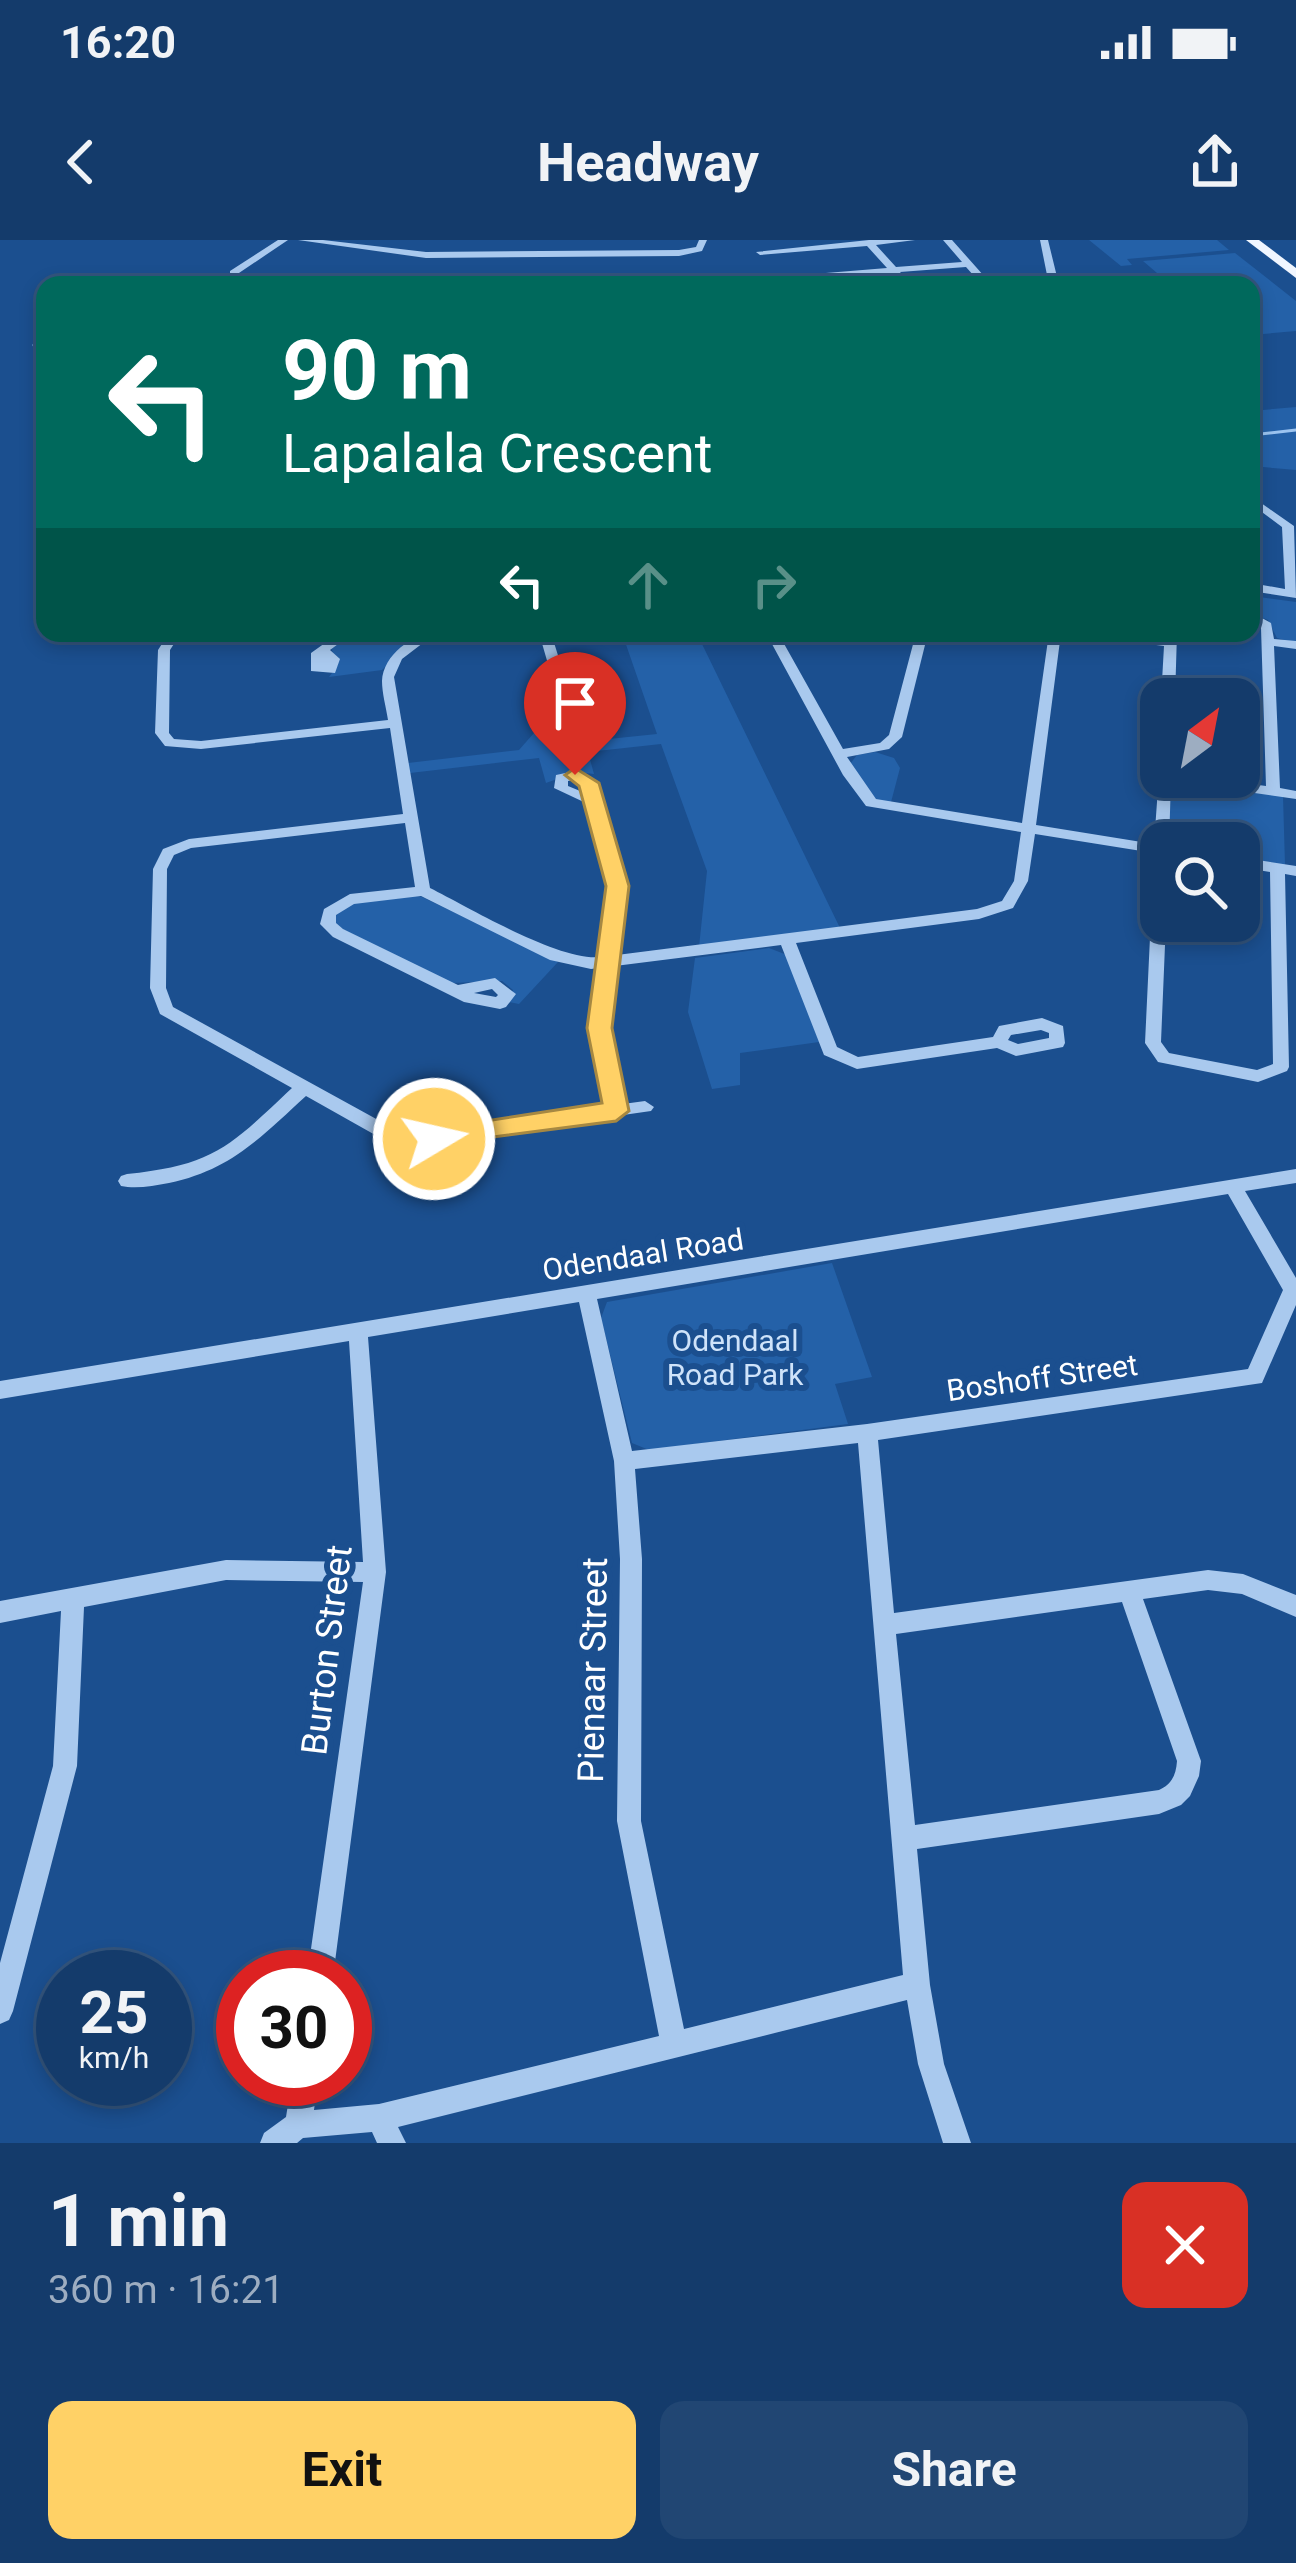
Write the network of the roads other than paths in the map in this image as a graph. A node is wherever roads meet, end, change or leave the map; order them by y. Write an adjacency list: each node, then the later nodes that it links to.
1 (284, 240): 16 (street)
2 (302, 240): 13 (street)
3 (495, 240): 13 (street)
4 (597, 240): 12 (street)
5 (703, 240): 12 (street)
6 (910, 240): 10 (street)
7 (947, 240): 14 (street)
8 (1045, 240): 22 (street)
9 (1252, 240): 17 (main road)
10 (869, 243): 11 (street); 15 (street)
11 (756, 247): 18 (street)
12 (604, 254): 13 (street)
13 (501, 255)
14 (967, 264): 15 (street); 21 (street)
15 (895, 271): 19 (street); 20 (street)
16 (233, 273)
17 (1296, 274)
18 (778, 276)
19 (844, 276)
20 (899, 276)
21 (979, 276)
22 (1052, 276)
23 (1260, 506): 26 (street)
24 (1260, 577): 26 (street)
25 (1260, 587): 26 (street)
26 (1294, 587)
27 (1260, 620): 36 (street)
28 (169, 642): 41 (street)
29 (334, 642): 38 (street)
30 (418, 642): 41 (street)
31 (547, 642): 40 (street)
32 (777, 642): 42 (street)
33 (920, 642): 42 (street)
34 (1054, 642): 48 (street)
35 (1171, 642): 39 (street)
36 (1268, 642): 37 (street); 44 (street)
37 (1296, 645)
38 (322, 650)
39 (1169, 678)
40 (562, 698)
41 (395, 723): 47 (street)
42 (839, 754): 48 (street)
43 (1260, 789): 44 (street)
44 (1273, 791): 45 (street)
45 (1296, 795)
46 (592, 801): 54 (street)
47 (410, 818): 51 (street); 58 (street)
48 (1029, 831): 49 (street); 52 (street)
49 (1140, 847)
50 (1287, 870): 56 (street)
51 (423, 891): 54 (street); 55 (street)
52 (787, 940): 54 (street); 57 (street)
53 (1159, 942): 56 (street)
54 (607, 964): 60 (street)
55 (458, 991)
56 (1289, 1029)
57 (999, 1042)
58 (304, 1088): 60 (street); 62 (street)
59 (645, 1107): 60 (street)
60 (616, 1111)
61 (1296, 1176): 63 (street, Odendaal Road)
62 (127, 1181)
63 (1233, 1186): 64 (street, Boshoff Street); 65 (street, Odendaal Road)
64 (1294, 1290): 68 (street, Boshoff Street)
65 (587, 1296): 66 (street, Odendaal Road); 69 (street, Pienaar Street)
66 (358, 1331): 67 (street, Odendaal Road); 70 (street, Burton Street)
67 (0, 1390)
68 (867, 1433): 69 (street, Boshoff Street); 75 (street)
69 (624, 1461): 80 (street, Pienaar Street)
70 (375, 1572): 72 (street); 77 (street, Burton Street)
71 (1130, 1591): 73 (street); 75 (street); 76 (street)
72 (74, 1599): 74 (street); 79 (street)
73 (1296, 1606)
74 (0, 1612)
75 (886, 1625): 76 (street)
76 (904, 1839): 78 (street)
77 (324, 1950)
78 (917, 1985): 80 (street); 85 (street)
79 (0, 2012)
80 (674, 2044): 83 (street)
81 (301, 2106): 82 (street)
82 (298, 2126): 83 (street); 84 (street)
83 (385, 2130)
84 (274, 2143)
85 (957, 2143)

